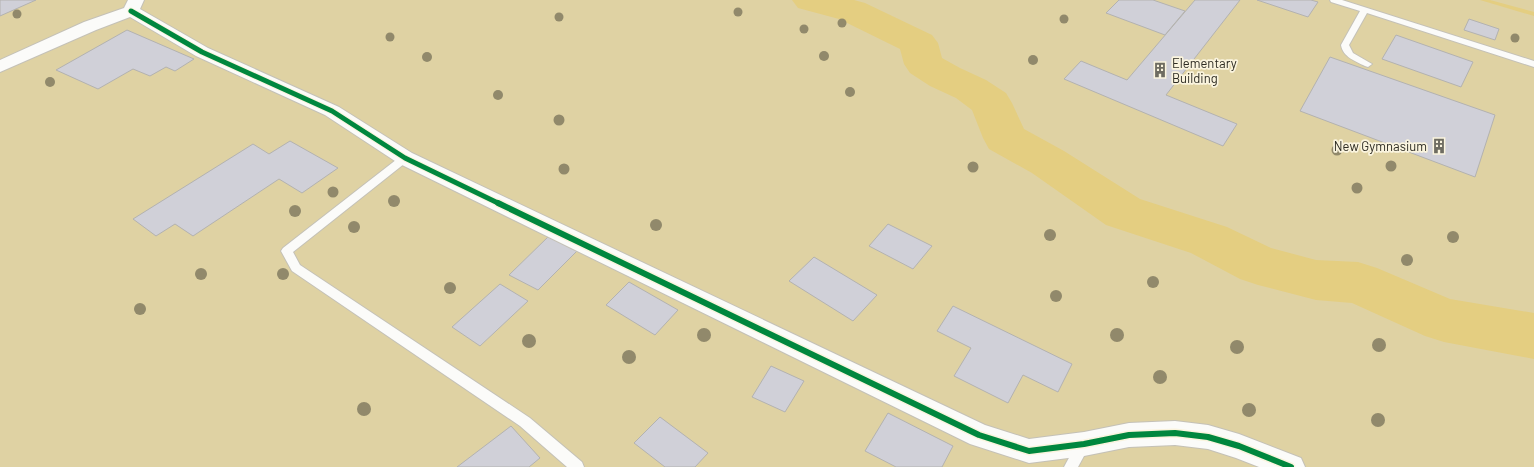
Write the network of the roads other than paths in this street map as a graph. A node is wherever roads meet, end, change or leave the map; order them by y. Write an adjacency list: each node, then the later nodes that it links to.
1 (1334, 0): 3 (lane)
2 (133, 5): 6 (street); 7 (street)
3 (1365, 10): 4 (lane); 5 (lane)
4 (1368, 64)
5 (1534, 64)
6 (0, 68)
7 (405, 158): 8 (street); 9 (lane)
8 (1077, 456): 10 (street)
9 (577, 467)
10 (1291, 467)

